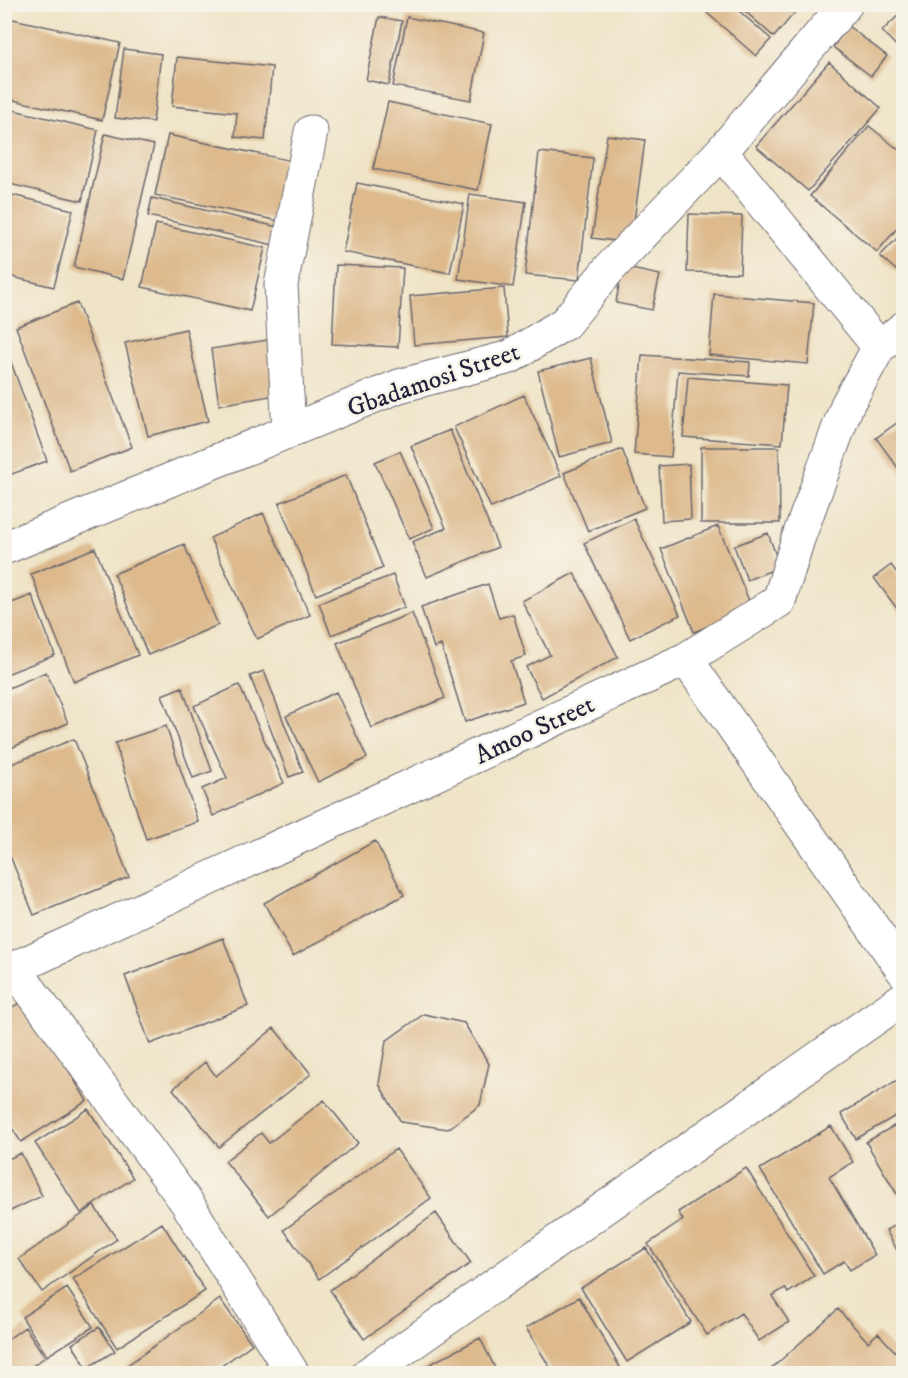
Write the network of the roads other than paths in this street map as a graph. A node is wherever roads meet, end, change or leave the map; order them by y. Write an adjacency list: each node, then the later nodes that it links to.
1 (846, 4): 3 (street, Gbadamosi Street)
2 (311, 132): 5 (street)
3 (722, 152): 4 (street); 5 (street, Gbadamosi Street)
4 (891, 338): 7 (street, Amoo Street)
5 (289, 432): 6 (street, Gbadamosi Street)
6 (4, 548)
7 (686, 659): 8 (street, Amoo Street); 9 (street)
8 (9, 970): 11 (street)
9 (903, 972)
10 (903, 998): 12 (street)
11 (293, 1374)
12 (368, 1374)

